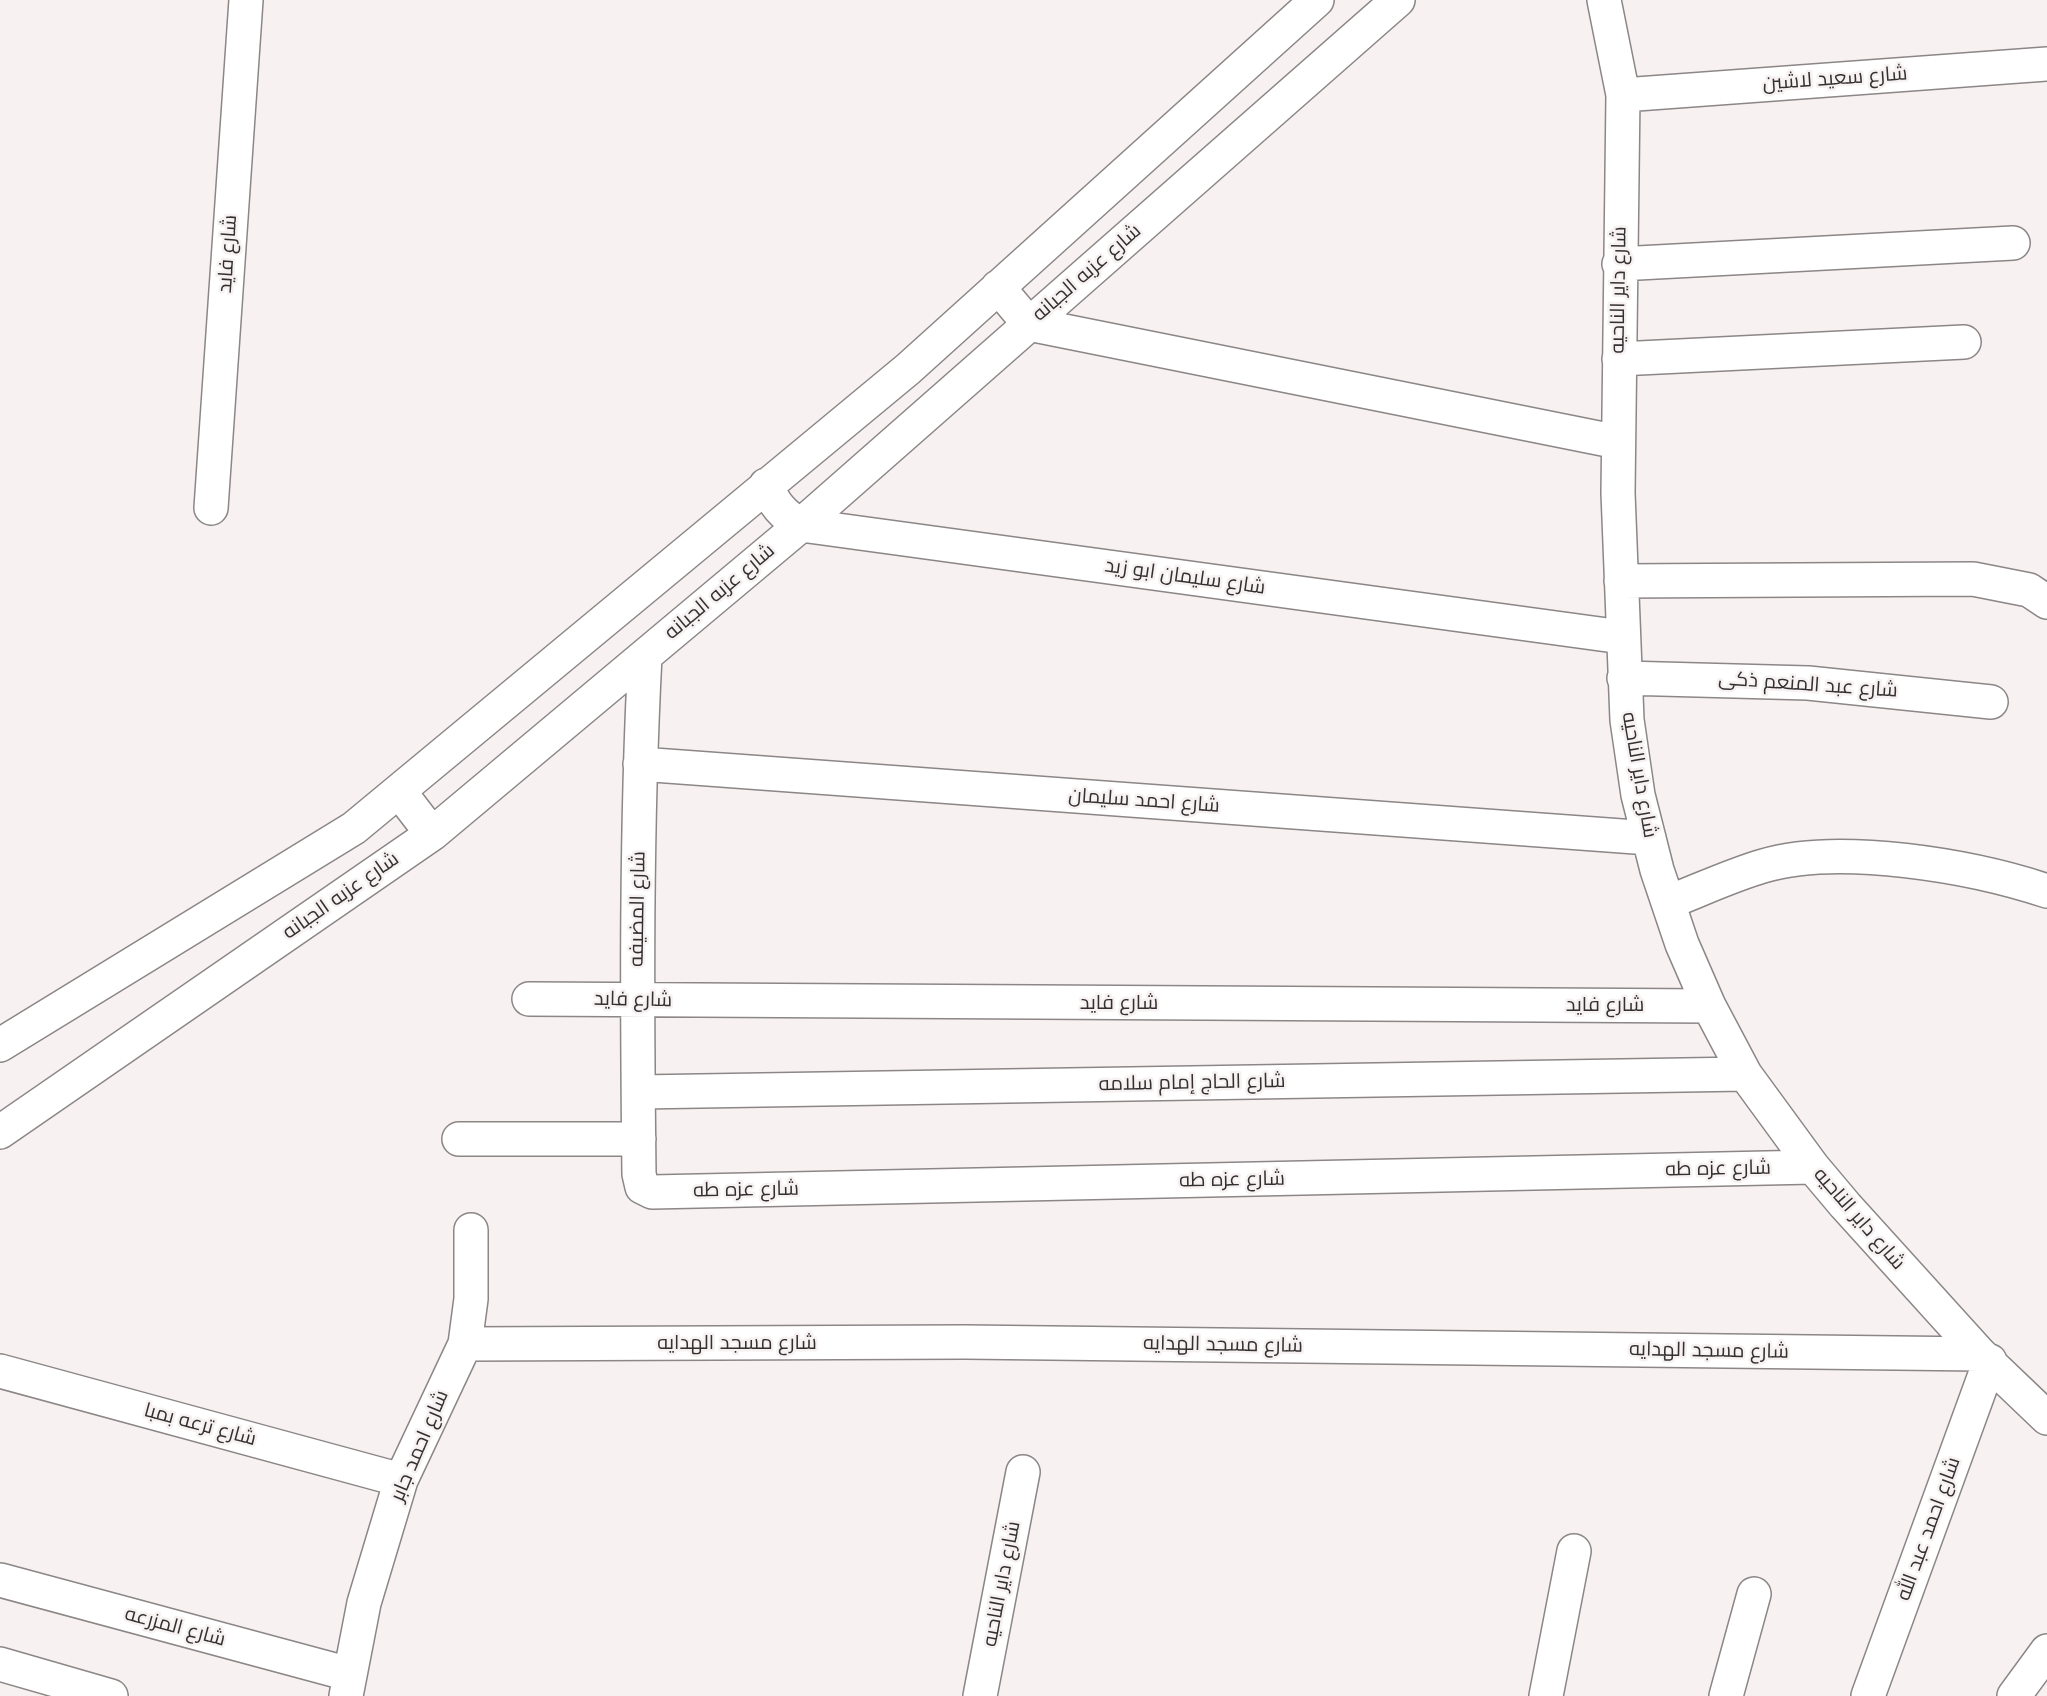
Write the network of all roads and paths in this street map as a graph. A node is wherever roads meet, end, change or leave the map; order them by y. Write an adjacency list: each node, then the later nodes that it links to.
1 (246, 0): 15 (street, شارع فايد)
2 (1317, 0): 9 (street)
3 (1398, 0): 10 (street, شارع عزبه الجبانه)
4 (1604, 0): 6 (street, شارع داير الناحيه)
5 (2047, 64): 6 (street, شارع سعيد لاشين)
6 (1623, 95): 8 (street, شارع داير الناحيه)
7 (2013, 243): 8 (street)
8 (1619, 264): 12 (street, شارع داير الناحيه)
9 (998, 287): 10 (street); 14 (street)
10 (1029, 324): 13 (street); 16 (street, شارع عزبه الجبانه)
11 (1964, 342): 12 (street)
12 (1618, 359): 13 (street, شارع داير الناحيه)
13 (1618, 442): 17 (street, شارع داير الناحيه)
14 (766, 486): 16 (street); 24 (street)
15 (211, 508)
16 (801, 525): 19 (street, شارع سليمان ابو زيد); 20 (street, شارع عزبه الجبانه)
17 (1620, 581): 18 (street); 19 (street, شارع داير الناحيه)
18 (2047, 602)
19 (1622, 637): 21 (street, شارع داير الناحيه)
20 (645, 656): 23 (street, شارع المضيفه); 25 (street, شارع عزبه الجبانه)
21 (1624, 678): 22 (street, شارع عبد المنعم ذكى); 26 (street, شارع داير الناحيه)
22 (1991, 702)
23 (639, 764): 26 (street, شارع احمد سليمان); 30 (street, شارع المضيفه)
24 (399, 791): 25 (street); 32 (street)
25 (432, 834): 35 (street, شارع عزبه الجبانه)
26 (1649, 838): 28 (street, شارع داير الناحيه)
27 (2047, 891): 28 (street)
28 (1669, 902): 31 (street, شارع داير الناحيه)
29 (529, 999): 30 (street, شارع فايد)
30 (637, 1001): 31 (street, شارع فايد); 34 (street, شارع المضيفه)
31 (1709, 1006): 33 (street, شارع داير الناحيه)
32 (0, 1045)
33 (1745, 1074): 34 (street, شارع الحاج إمام سلامه); 38 (street, شارع داير الناحيه)
34 (639, 1092): 37 (street, شارع المضيفه)
35 (0, 1132)
36 (459, 1138): 37 (street)
37 (639, 1139): 39 (street, شارع المضيفه)
38 (1813, 1167): 39 (street, شارع عزه طه); 42 (street, شارع داير الناحيه)
39 (652, 1192)
40 (471, 1230): 41 (street, شارع احمد جابر)
41 (465, 1344): 42 (street, شارع مسجد الهدايه); 46 (street, شارع احمد جابر)
42 (1985, 1357): 44 (street, شارع داير الناحيه); 53 (street, شارع احمد عبد الله)
43 (0, 1371): 46 (street, شارع ترعه بمبا)
44 (2047, 1418)
45 (1023, 1472): 55 (street, شارع داير الناحيه)
46 (401, 1480): 52 (street, شارع احمد جابر)
47 (1574, 1551): 56 (street)
48 (0, 1580): 52 (street, شارع المزرعه)
49 (1754, 1594): 57 (street)
50 (2047, 1651): 58 (street)
51 (0, 1664): 54 (street)
52 (348, 1685)
53 (1873, 1694)
54 (111, 1696)
55 (980, 1696)
56 (1546, 1696)
57 (1726, 1696)
58 (2014, 1696)

